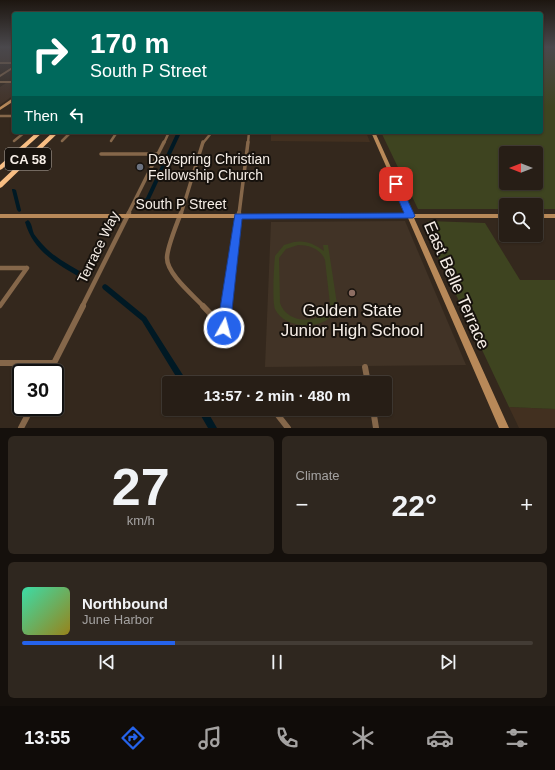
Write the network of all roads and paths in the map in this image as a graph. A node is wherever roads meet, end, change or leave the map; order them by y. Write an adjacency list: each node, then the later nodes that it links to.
1 (12, 68): 2 (street)
2 (0, 76)
3 (0, 82): 4 (street)
4 (12, 82)
5 (12, 100): 6 (street)
6 (0, 109)
7 (0, 116): 8 (street)
8 (12, 116)
9 (23, 134): 18 (street)
10 (38, 134): 23 (highway, CA 58)
11 (54, 134): 24 (highway, CA 58)
12 (69, 134): 19 (street)
13 (116, 134): 20 (street)
14 (168, 134): 22 (street, Terrace Way)
15 (210, 134): 27 (street)
16 (249, 134): 28 (street)
17 (374, 134): 29 (street, East Belle Terrace)
18 (14, 141)
19 (62, 141)
20 (111, 141)
21 (101, 154): 22 (street)
22 (158, 154): 26 (street, Terrace Way)
23 (0, 168)
24 (0, 186)
25 (0, 216): 26 (street, South P Street)
26 (127, 216): 27 (street, South P Street); 36 (street, Terrace Way)
27 (178, 216): 28 (street, South P Street); 28 (street)
28 (238, 216): 29 (street, South P Street)
29 (410, 216): 30 (street, South P Street); 45 (street, East Belle Terrace)
30 (499, 216)
31 (543, 216): 32 (street)
32 (555, 216)
33 (0, 268): 34 (street)
34 (0, 306)
35 (0, 363): 36 (street)
36 (54, 363)
37 (365, 367): 38 (street)
38 (367, 376)
39 (27, 416): 42 (street)
40 (279, 416): 43 (street)
41 (373, 416): 44 (street)
42 (21, 428)
43 (288, 428)
44 (376, 428)
45 (504, 428)

